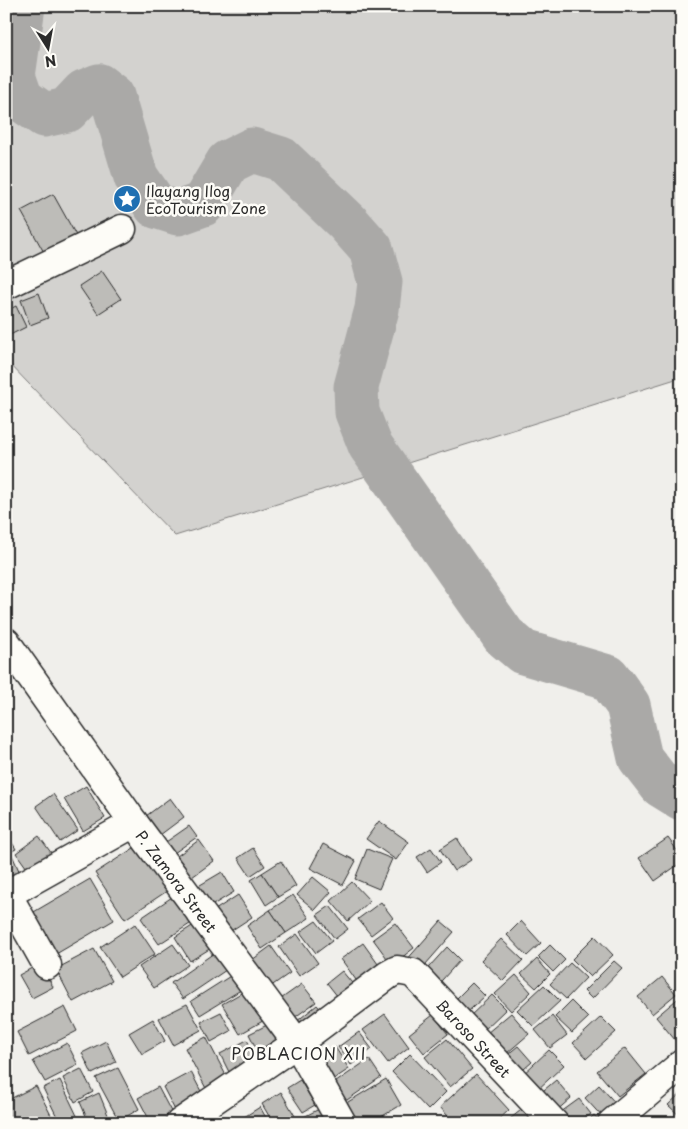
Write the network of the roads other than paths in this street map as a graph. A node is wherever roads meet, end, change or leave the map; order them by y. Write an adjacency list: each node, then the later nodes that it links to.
1 (122, 229): 2 (street)
2 (6, 285)
3 (6, 642): 4 (street, P. Zamora Street)
4 (134, 823): 5 (street); 7 (street, P. Zamora Street)
5 (6, 895): 6 (street)
6 (47, 965)
7 (298, 1043): 9 (street); 10 (street, P. Zamora Street); 11 (street, Baroso Street)
8 (682, 1064): 12 (street)
9 (180, 1123)
10 (342, 1123)
11 (554, 1123)
12 (612, 1123)

